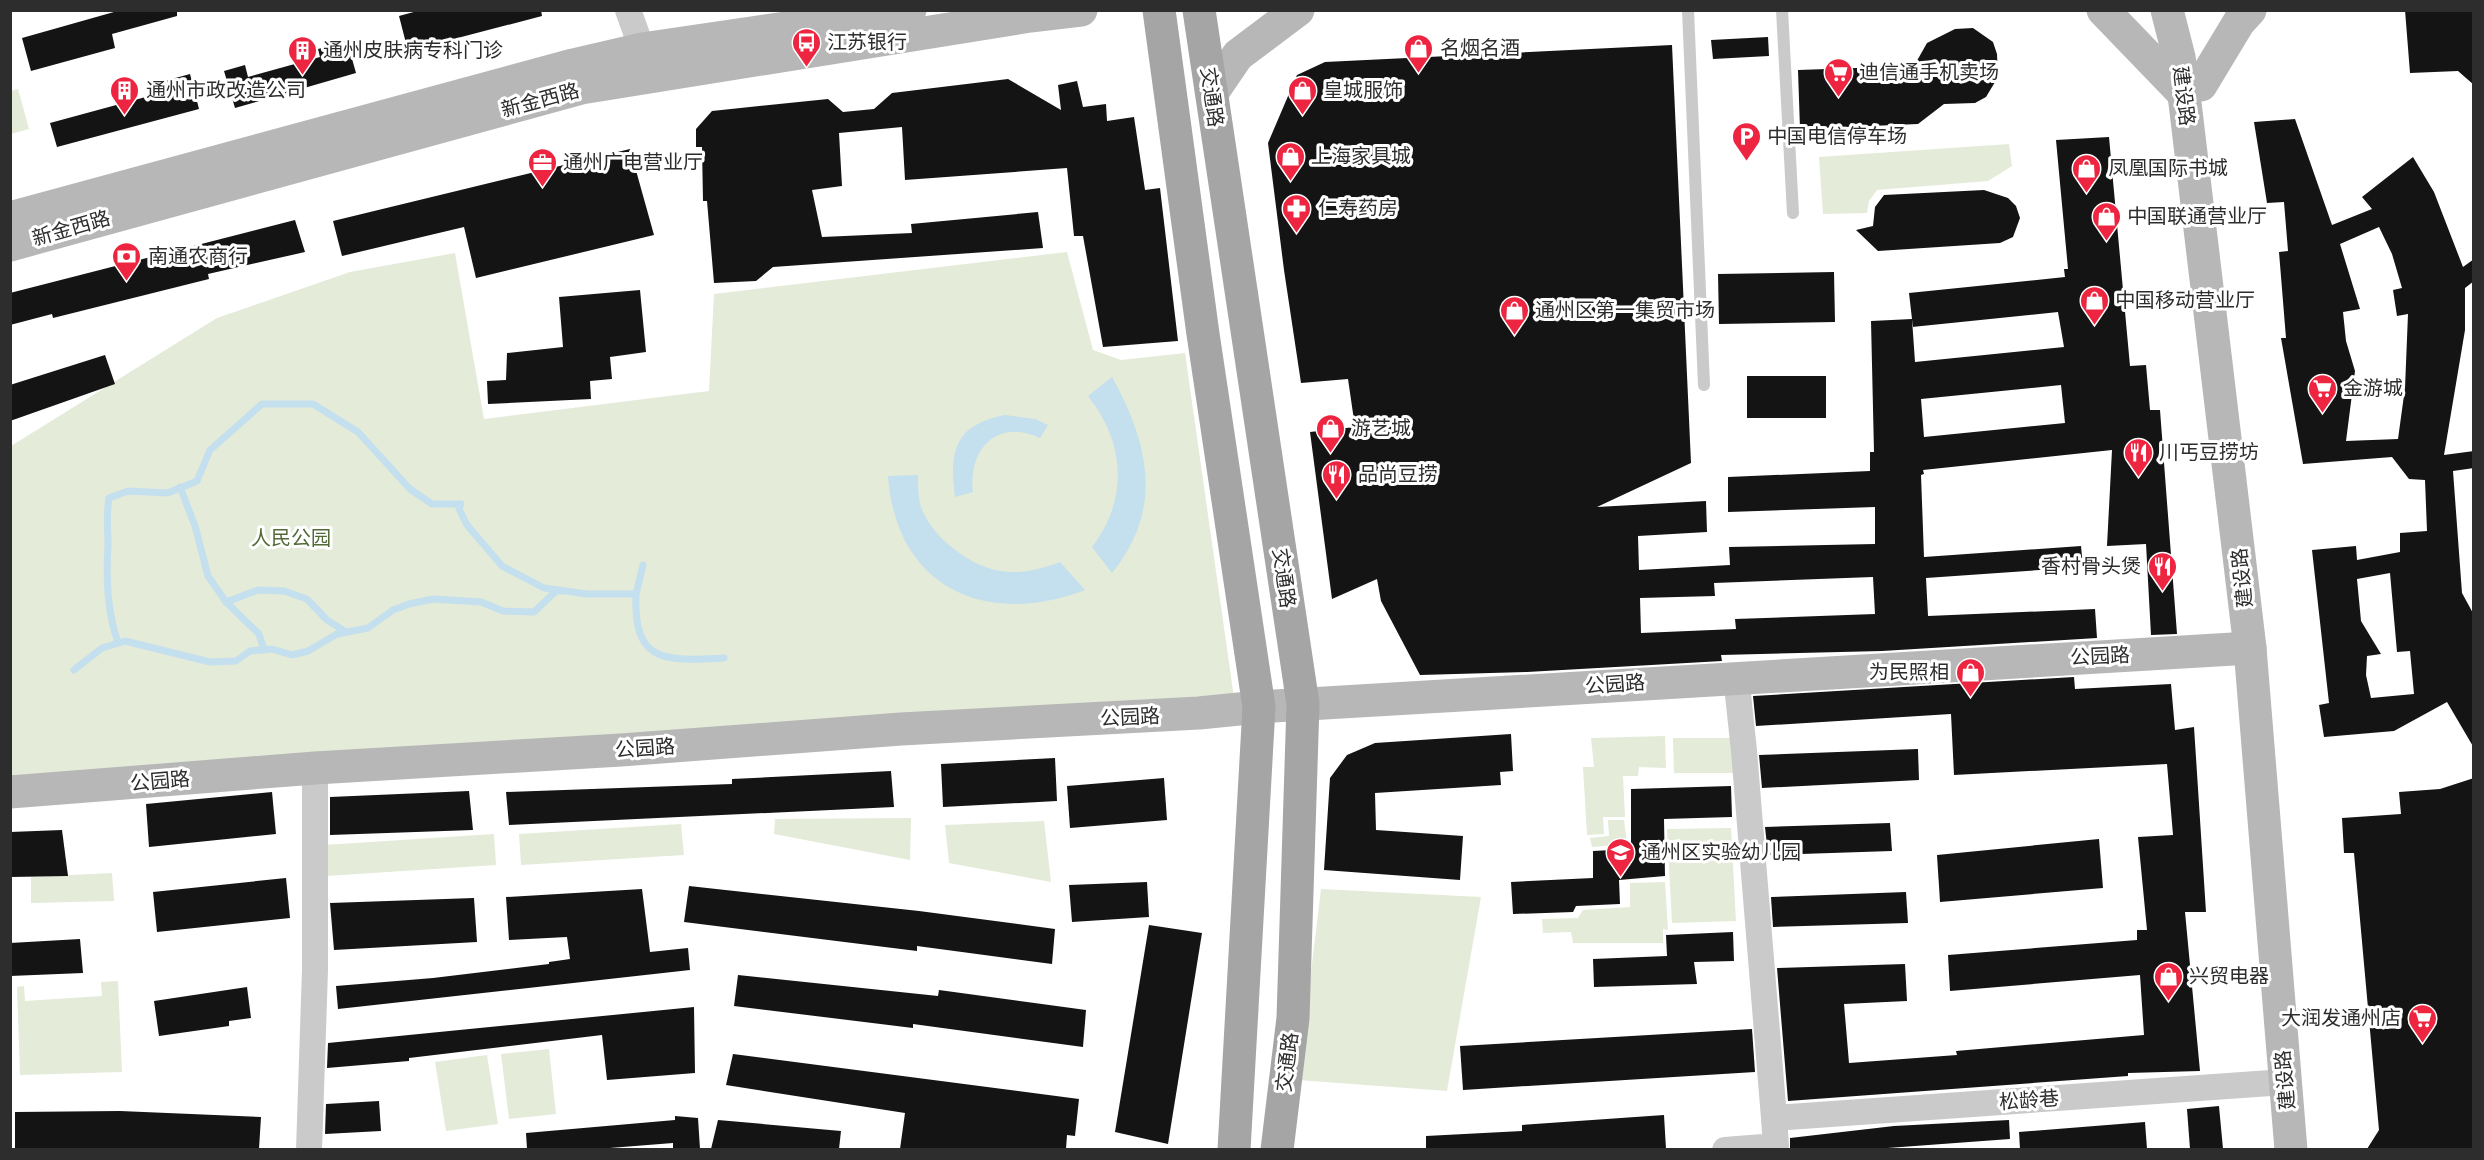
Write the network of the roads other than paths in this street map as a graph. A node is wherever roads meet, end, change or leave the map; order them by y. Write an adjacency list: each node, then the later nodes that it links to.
1 (628, 10): 13 (street)
2 (910, 10): 13 (street, 新金西路)
3 (1081, 10): 18 (street, 新金西路)
4 (1159, 10): 23 (main road, 交通路)
5 (1199, 10): 15 (main road, 交通路)
6 (1298, 10): 15 (street)
7 (1688, 10): 19 (lane)
8 (1782, 10): 16 (lane)
9 (2103, 10): 14 (street)
10 (2167, 10): 14 (street, 建设路)
11 (2188, 10): 14 (street, 建设路)
12 (2250, 10): 14 (street)
13 (642, 50): 17 (street, 新金西路)
14 (2193, 89): 20 (street, 建设路); 33 (street, 建设路)
15 (1212, 93): 22 (main road, 交通路)
16 (1793, 213)
17 (10, 218)
18 (10, 245)
19 (1704, 385)
20 (2250, 648): 21 (street, 公园路); 26 (street, 建设路)
21 (1736, 676): 22 (street, 公园路); 27 (street)
22 (1302, 704): 23 (street, 公园路); 30 (main road, 交通路)
23 (1259, 706): 24 (street, 公园路); 29 (main road, 交通路)
24 (315, 768): 25 (street, 公园路); 28 (street)
25 (10, 792)
26 (2285, 1082): 27 (street, 松龄巷); 32 (street, 建设路)
27 (1774, 1118): 31 (street)
28 (309, 1149)
29 (1234, 1149)
30 (1277, 1149)
31 (1725, 1149)
32 (2291, 1149)
33 (2310, 1149)

